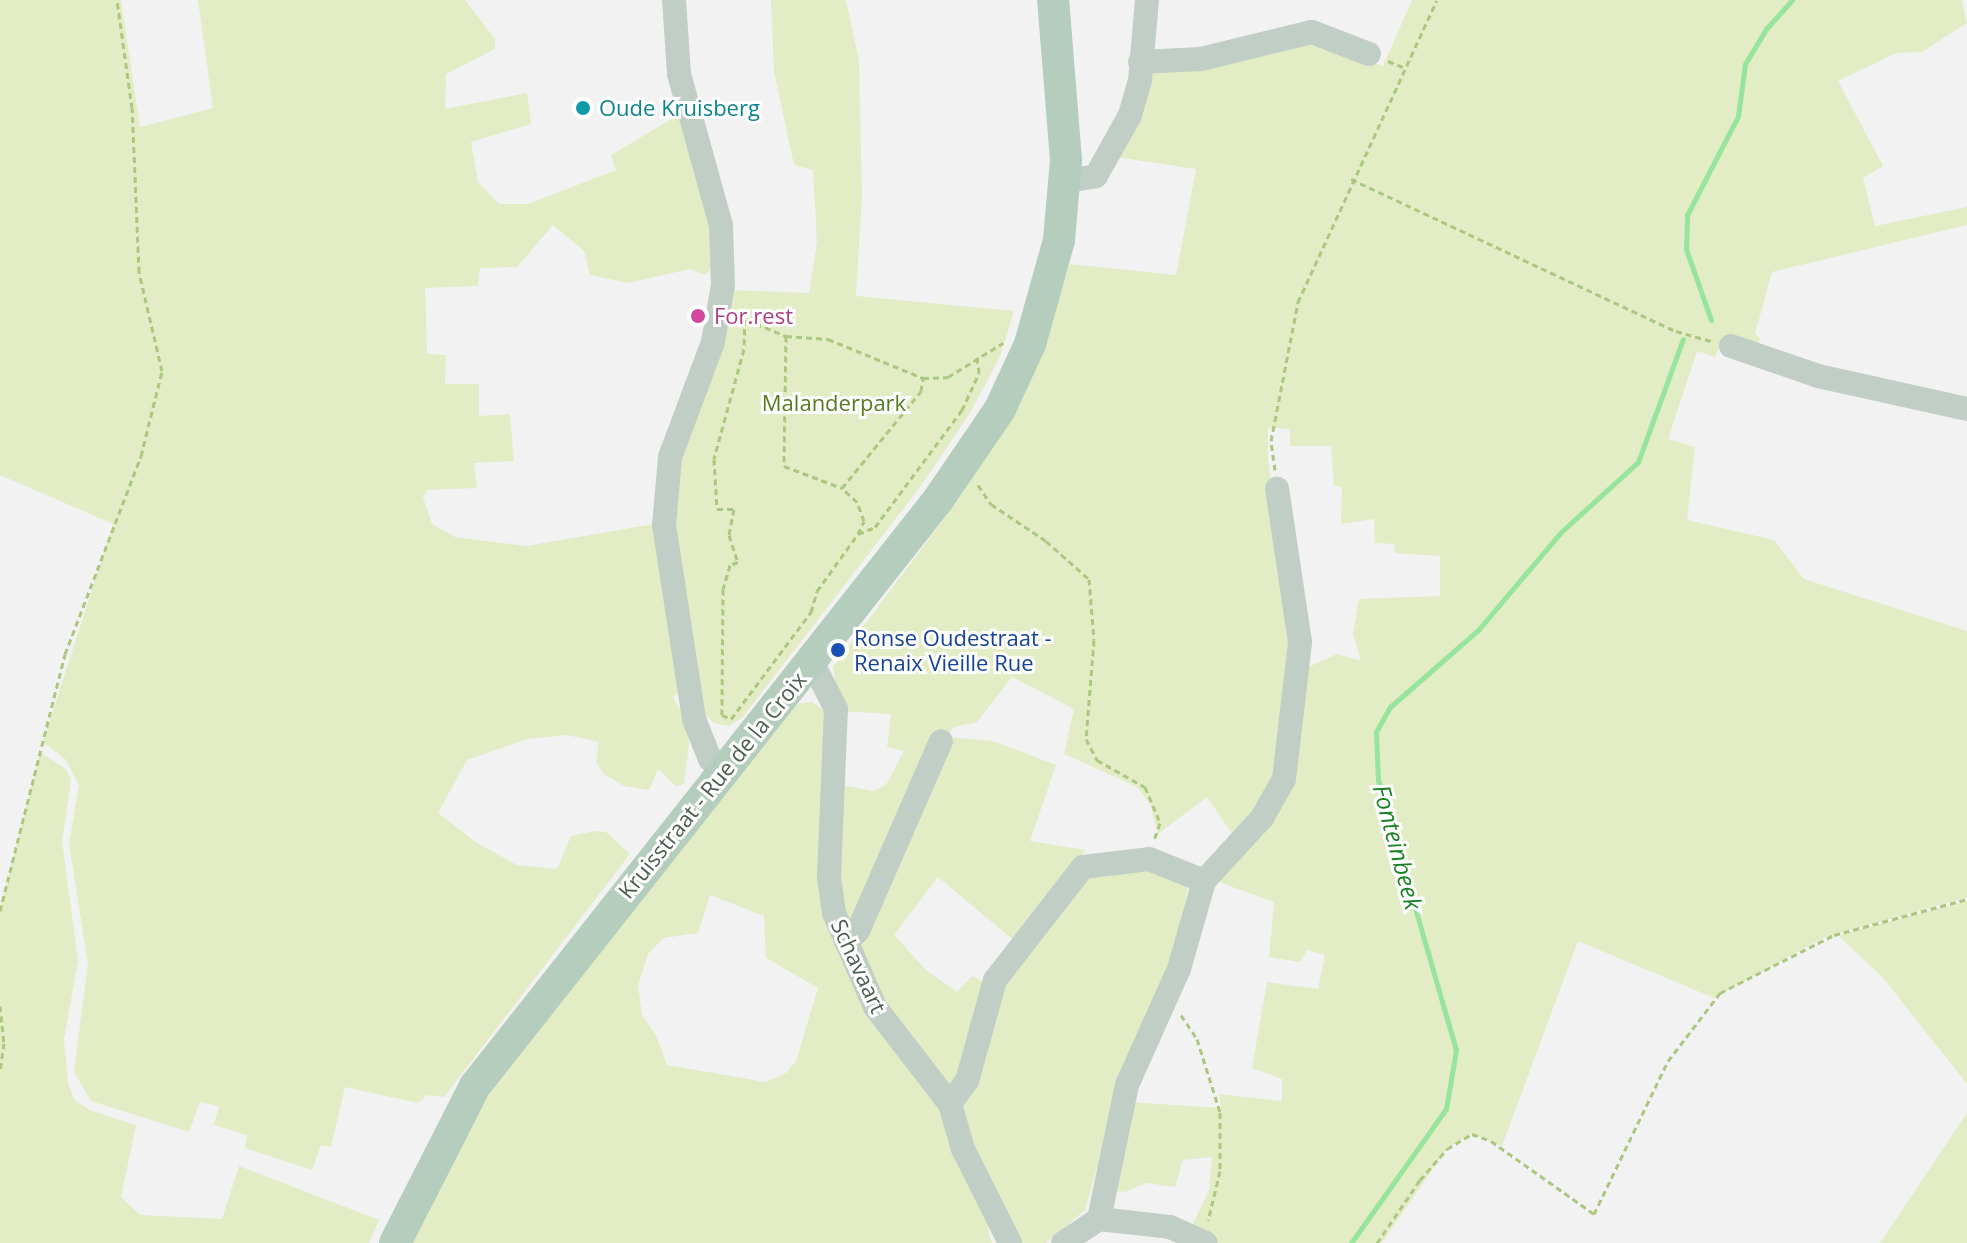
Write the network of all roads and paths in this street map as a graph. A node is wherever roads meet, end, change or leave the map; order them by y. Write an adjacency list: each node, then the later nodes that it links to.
1 (117, 0): 28 (path)
2 (674, 0): 10 (street)
3 (1053, 0): 9 (main road, Kruisstraat - Rue de la Croix)
4 (1147, 0): 7 (street)
5 (1437, 0): 8 (path)
6 (1369, 54): 7 (street)
7 (1140, 62): 9 (street)
8 (1351, 179): 14 (path); 20 (path)
9 (1066, 181): 13 (main road, Kruisstraat - Rue de la Croix)
10 (721, 311): 11 (path); 24 (street)
11 (745, 319): 12 (path); 21 (path)
12 (786, 336): 16 (path); 19 (path)
13 (1030, 344): 15 (path); 18 (main road, Kruisstraat - Rue de la Croix)
14 (1731, 346): 17 (street)
15 (977, 356): 16 (path); 21 (path)
16 (923, 378): 19 (path)
17 (1967, 409)
18 (962, 467): 22 (main road, Kruisstraat - Rue de la Croix); 25 (path)
19 (842, 488): 21 (path)
20 (1277, 489): 26 (street)
21 (858, 534)
22 (811, 660): 24 (main road, Kruisstraat - Rue de la Croix); 29 (street, Schavaart)
23 (941, 741): 29 (street)
24 (722, 771): 36 (main road, Kruisstraat - Rue de la Croix)
25 (1149, 859): 26 (street); 33 (street)
26 (1204, 881): 30 (street)
27 (1967, 899): 39 (path)
28 (0, 911)
29 (846, 942): 33 (street, Schavaart)
30 (1164, 1005): 34 (street); 35 (path)
31 (0, 1006): 32 (path)
32 (0, 1070)
33 (950, 1104): 37 (street, Schavaart)
34 (1099, 1219): 35 (street); 38 (street)
35 (1203, 1241)
36 (395, 1243)
37 (1010, 1243)
38 (1063, 1243)
39 (1377, 1243)

